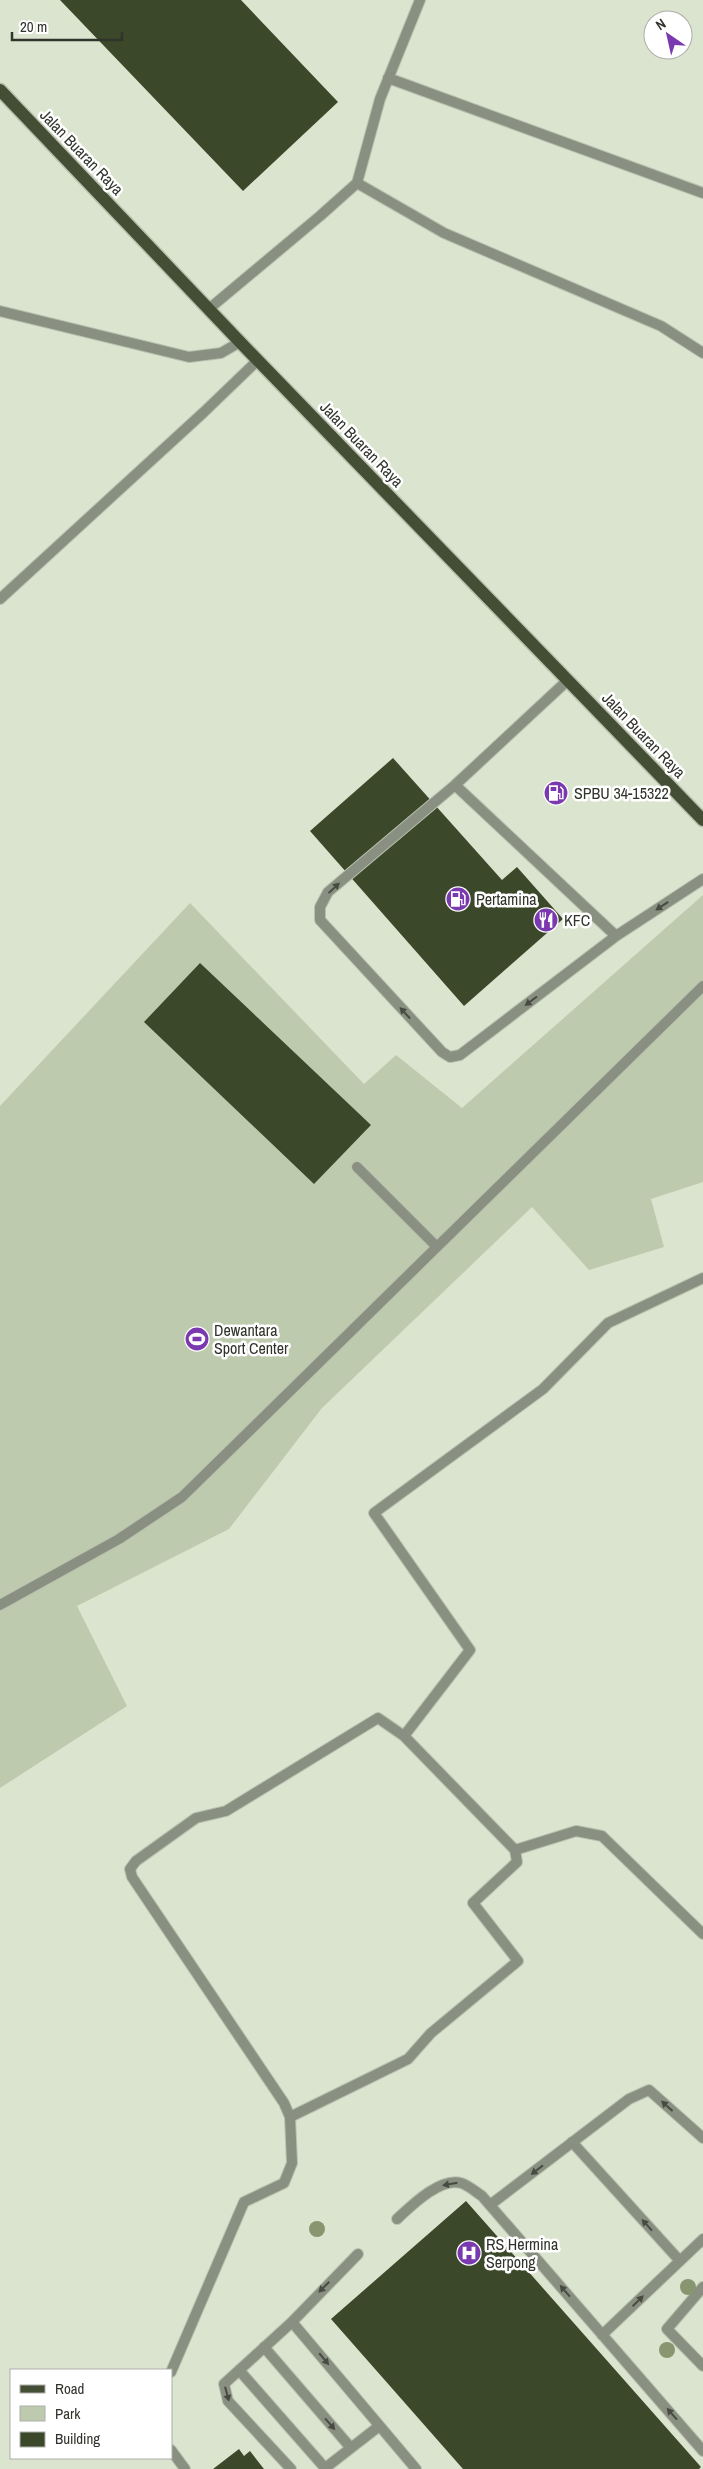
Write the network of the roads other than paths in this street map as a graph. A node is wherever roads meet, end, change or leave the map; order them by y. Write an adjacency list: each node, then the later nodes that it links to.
1 (420, 0): 2 (street)
2 (388, 78): 4 (street); 5 (street)
3 (0, 90): 6 (main road, Jalan Buaran Raya)
4 (357, 182): 6 (street); 9 (street)
5 (703, 193)
6 (210, 308): 8 (main road, Jalan Buaran Raya)
7 (0, 311): 8 (street)
8 (240, 342): 10 (main road, Jalan Buaran Raya)
9 (703, 353)
10 (258, 360): 11 (street); 12 (main road, Jalan Buaran Raya)
11 (0, 599)
12 (568, 680): 13 (street); 14 (main road, Jalan Buaran Raya)
13 (455, 785): 16 (street); 16 (street, one-way to 13)
14 (703, 820)
15 (703, 879): 16 (street, one-way to 16)
16 (616, 936)
17 (703, 986): 19 (street)
18 (358, 1167): 19 (street)
19 (437, 1247): 21 (street)
20 (703, 1278): 22 (street)
21 (0, 1605)
22 (404, 1736): 23 (street); 25 (street)
23 (515, 1850): 24 (street); 25 (street)
24 (703, 1934)
25 (290, 2117): 38 (street)
26 (703, 2138): 27 (street, one-way to 27)
27 (572, 2142): 28 (street, one-way to 28); 32 (street, one-way to 27)
28 (490, 2205): 29 (street, one-way to 29); 35 (street, one-way to 28)
29 (397, 2219)
30 (703, 2238): 32 (street)
31 (358, 2254): 34 (street, one-way to 34)
32 (680, 2261): 35 (street, one-way to 32)
33 (703, 2287): 37 (street)
34 (292, 2322): 36 (street); 40 (street, one-way to 40)
35 (602, 2334): 43 (street, one-way to 35)
36 (264, 2347): 39 (street); 41 (street, one-way to 41)
37 (703, 2366)
38 (172, 2370)
39 (239, 2370): 45 (street, one-way to 45); 46 (street)
40 (378, 2427): 41 (street); 47 (street)
41 (351, 2448): 46 (street)
42 (172, 2451): 44 (street)
43 (703, 2451)
44 (185, 2469)
45 (291, 2469)
46 (325, 2469)
47 (416, 2469)

